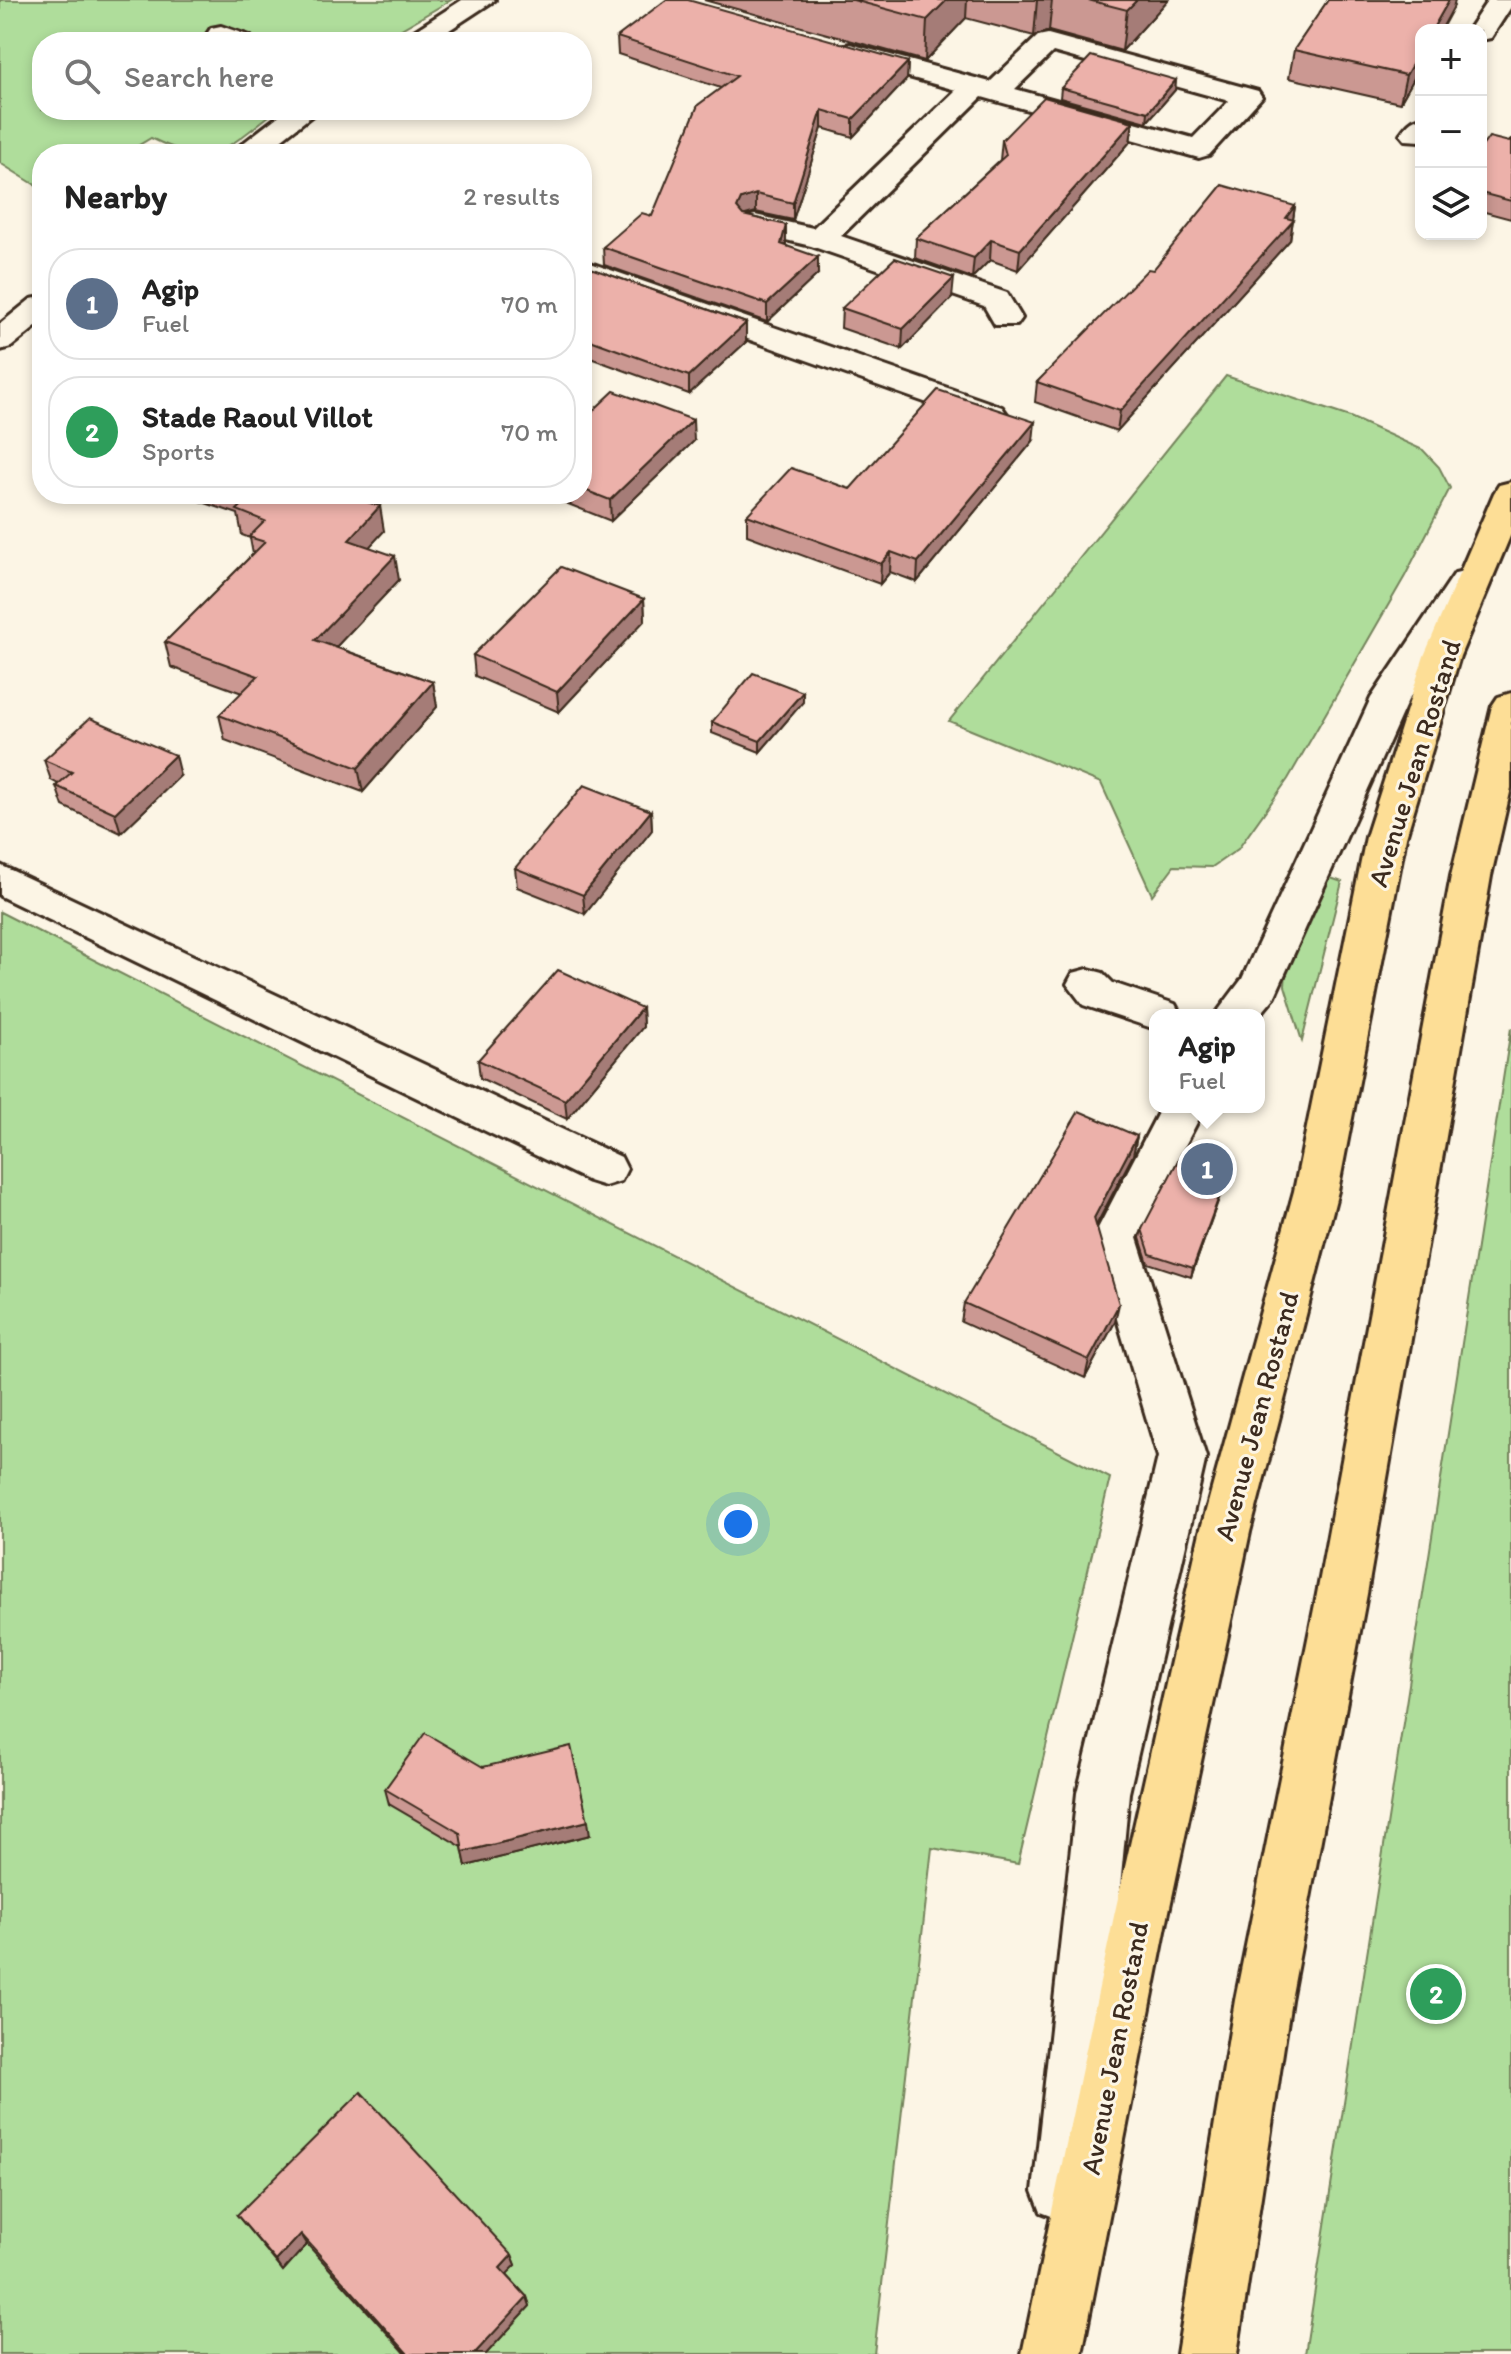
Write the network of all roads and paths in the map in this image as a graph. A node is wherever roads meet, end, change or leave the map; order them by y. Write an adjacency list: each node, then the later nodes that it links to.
1 (481, 0): 4 (street)
2 (1502, 0): 3 (street)
3 (1486, 24)
4 (428, 32)
5 (829, 46): 6 (street)
6 (986, 90): 6 (street); 10 (street)
7 (291, 120): 8 (street)
8 (258, 144)
9 (755, 224): 10 (street)
10 (820, 239): 13 (street)
11 (592, 273): 15 (street)
12 (32, 314): 14 (street)
13 (1006, 318)
14 (0, 340)
15 (1022, 426)
16 (1511, 493): 17 (main road, Avenue Jean Rostand)
17 (1478, 566): 21 (street); 26 (main road, Avenue Jean Rostand)
18 (1511, 706): 27 (main road)
19 (0, 879): 24 (street)
20 (1088, 984): 22 (street)
21 (1241, 1009)
22 (1149, 1011)
23 (1180, 1113): 25 (street)
24 (605, 1169)
25 (1046, 2354)
26 (1052, 2354)
27 (1207, 2354)

